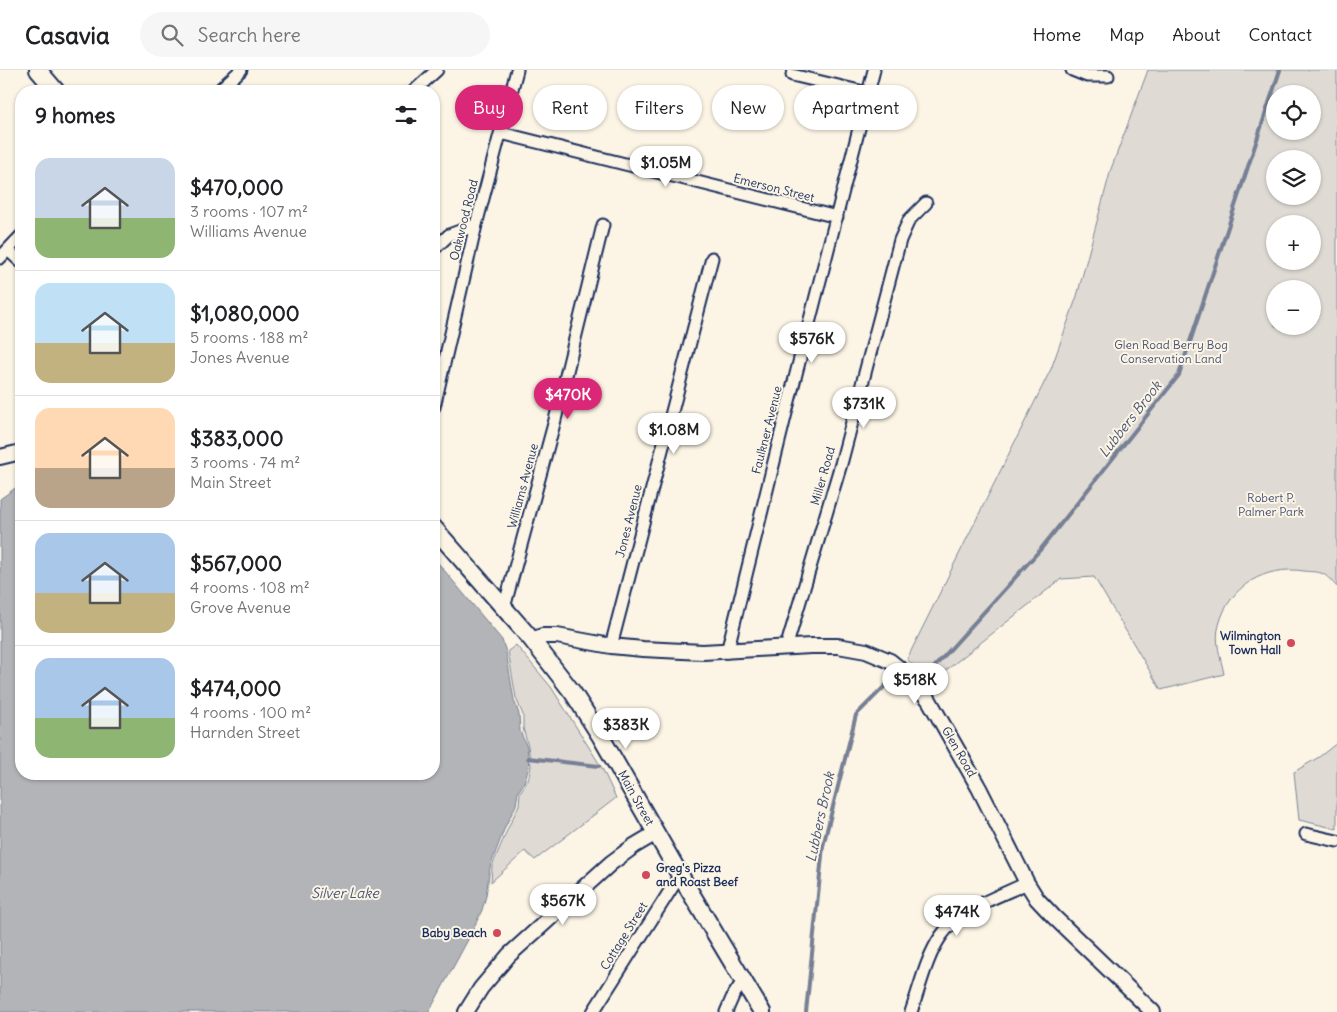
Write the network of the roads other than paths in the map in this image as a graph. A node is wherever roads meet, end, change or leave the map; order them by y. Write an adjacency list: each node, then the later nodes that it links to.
1 (38, 70): 9 (main road)
2 (241, 70): 10 (street)
3 (437, 70): 11 (street)
4 (517, 70): 15 (street, Oakwood Road)
5 (874, 70): 13 (street, Faulkner Avenue)
6 (1072, 70): 8 (street)
7 (792, 75): 12 (street)
8 (1108, 76)
9 (51, 85)
10 (225, 85)
11 (421, 85)
12 (834, 85)
13 (870, 85)
14 (859, 130): 17 (street, Faulkner Avenue)
15 (501, 133): 17 (street, Emerson Street); 18 (street, Oakwood Road)
16 (926, 203): 31 (street, Miller Road)
17 (837, 217): 32 (street, Faulkner Avenue)
18 (476, 225): 21 (street); 24 (street, Oakwood Road)
19 (603, 225): 28 (street, Williams Avenue)
20 (15, 242): 22 (street)
21 (440, 243)
22 (4, 254)
23 (712, 258): 30 (street, Jones Avenue)
24 (440, 380)
25 (15, 453): 26 (street)
26 (0, 456)
27 (440, 535): 28 (main road, Main Street)
28 (504, 608): 29 (main road, Main Street)
29 (532, 640): 30 (street, Glen Road); 33 (main road, Main Street)
30 (611, 646): 32 (street, Glen Road)
31 (786, 648): 32 (street, Glen Road); 37 (street, Glen Road)
32 (727, 652)
33 (656, 833): 36 (main road, Main Street); 39 (street)
34 (1306, 834): 35 (street)
35 (1337, 841)
36 (680, 875): 38 (main road, Main Street); 40 (street, Cottage Street)
37 (1027, 883): 43 (street); 44 (street, Glen Road)
38 (743, 981): 41 (street); 42 (main road, Main Street)
39 (466, 1012)
40 (592, 1012)
41 (726, 1012)
42 (762, 1012)
43 (911, 1012)
44 (1153, 1012)

